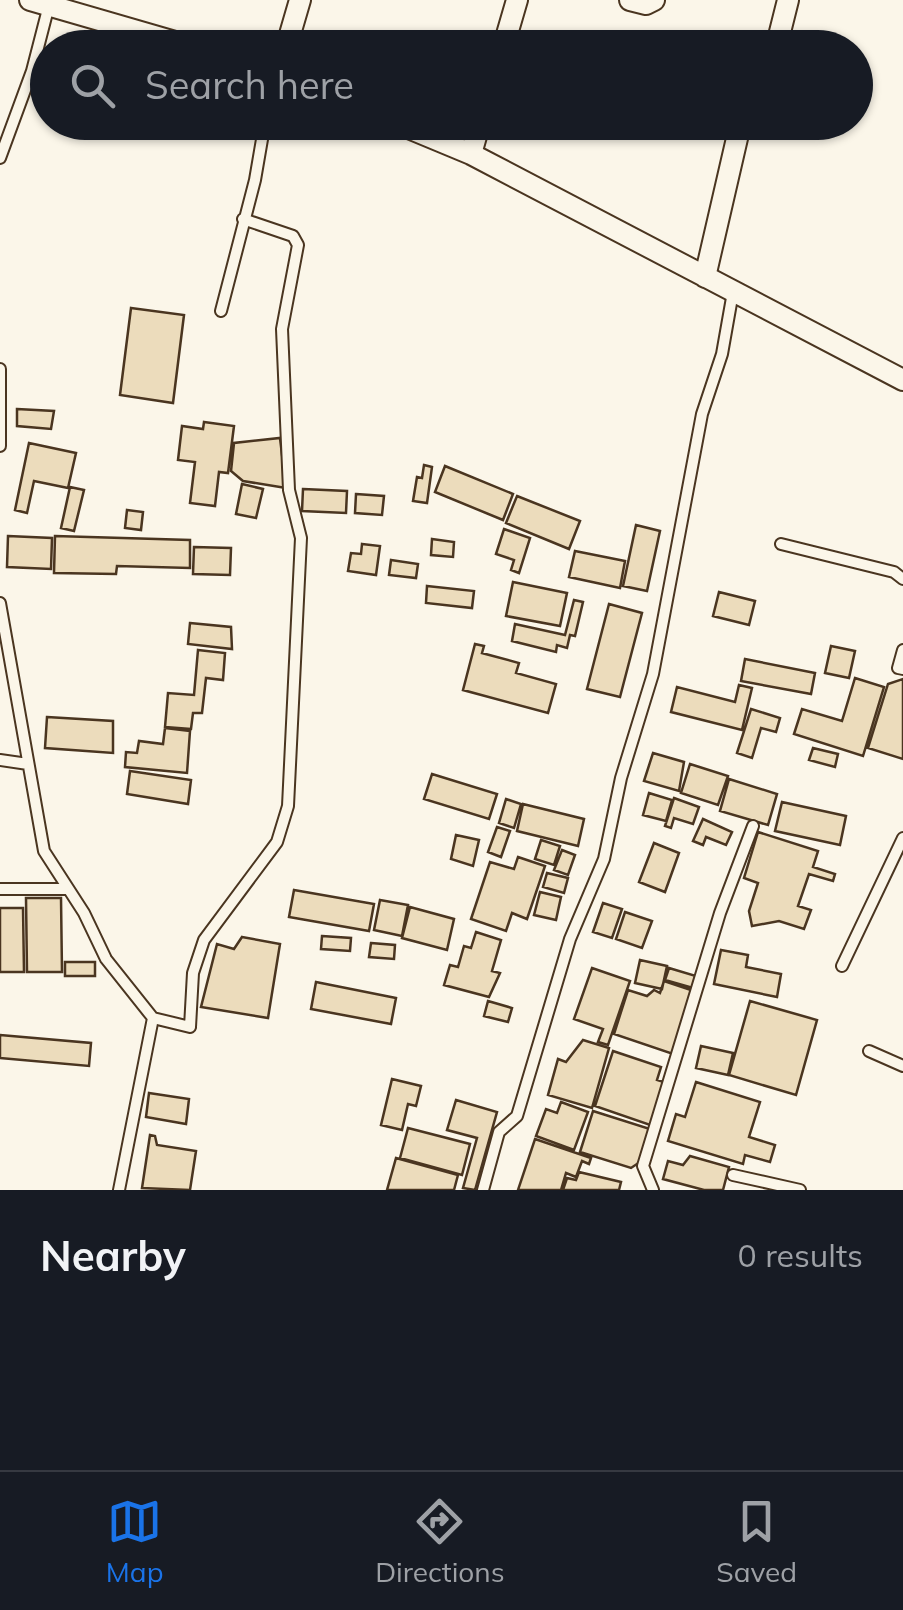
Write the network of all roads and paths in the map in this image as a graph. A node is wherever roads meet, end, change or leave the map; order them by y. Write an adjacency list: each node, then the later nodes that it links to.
1 (300, 0): 9 (street)
2 (517, 0): 10 (street)
3 (630, 0): 4 (street)
4 (654, 0)
5 (788, 0): 11 (street)
6 (43, 2): 7 (lane); 8 (street)
7 (39, 30)
8 (136, 30)
9 (291, 30)
10 (508, 30)
11 (780, 30)
12 (30, 76): 18 (lane)
13 (261, 140): 19 (lane)
14 (437, 140): 17 (street)
15 (475, 140): 17 (street)
16 (737, 140): 20 (street)
17 (471, 154): 20 (street)
18 (0, 158)
19 (243, 219): 22 (lane); 40 (lane)
20 (706, 277): 21 (street)
21 (734, 292): 24 (street); 45 (lane)
22 (221, 311)
23 (0, 369): 25 (lane)
24 (903, 380)
25 (2, 420): 26 (lane)
26 (0, 446)
27 (782, 544): 28 (lane)
28 (903, 579)
29 (0, 603): 33 (lane)
30 (903, 650): 31 (lane)
31 (903, 669)
32 (0, 760): 33 (lane)
33 (28, 764): 37 (lane)
34 (753, 826): 46 (lane)
35 (903, 838): 36 (lane)
36 (899, 864): 39 (lane)
37 (68, 889): 38 (lane); 40 (lane)
38 (0, 890)
39 (842, 966)
40 (153, 1018): 44 (lane)
41 (869, 1051): 42 (lane)
42 (903, 1066)
43 (733, 1174): 47 (lane)
44 (119, 1190)
45 (482, 1190)
46 (653, 1190)
47 (800, 1190)

